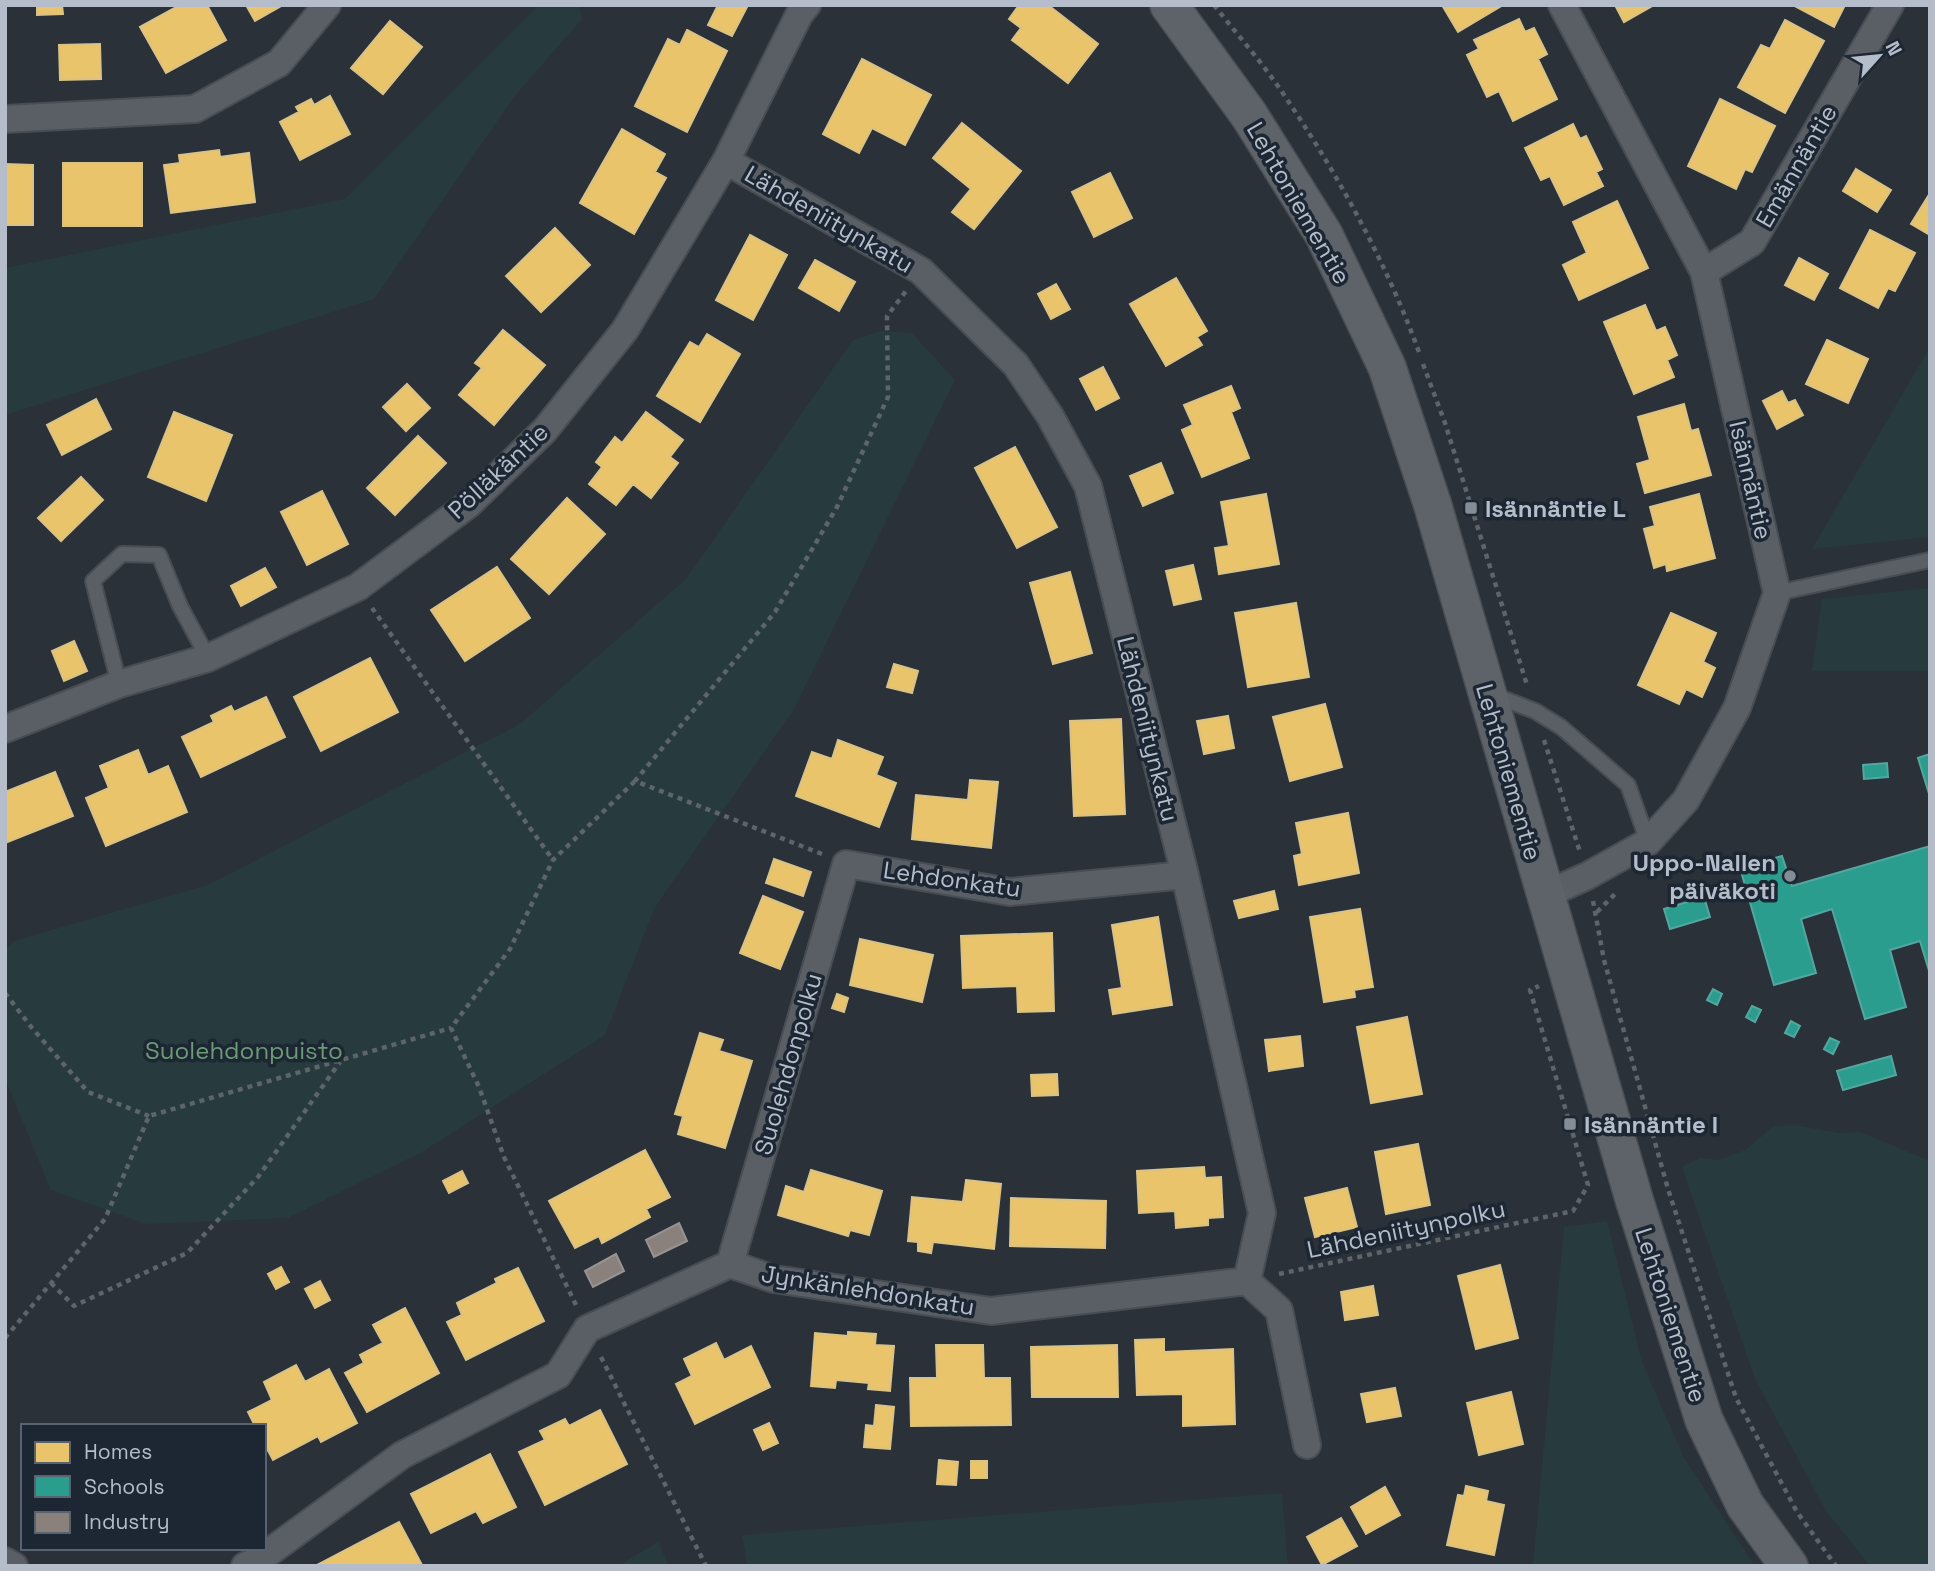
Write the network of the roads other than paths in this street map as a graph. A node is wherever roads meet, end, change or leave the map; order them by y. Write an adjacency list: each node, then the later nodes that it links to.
1 (327, 5): 6 (street)
2 (807, 5): 7 (street, Pölläkäntie)
3 (1169, 5): 13 (main road, Lehtoniementie)
4 (1562, 5): 8 (street, Isännäntie)
5 (1890, 5): 8 (street, Emännäntie)
6 (5, 119)
7 (726, 161): 11 (street, Pölläkäntie); 17 (street, Lähdeniitynkatu)
8 (1704, 272): 10 (street, Isännäntie)
9 (1930, 560): 10 (lane)
10 (1777, 593): 15 (street)
11 (208, 658): 12 (street, Pölläkäntie); 12 (lane)
12 (119, 684): 14 (street, Pölläkäntie)
13 (1487, 692): 15 (lane); 18 (main road, Lehtoniementie)
14 (5, 729)
15 (1648, 842): 18 (street)
16 (846, 864): 17 (street, Lehdonkatu); 19 (street, Suolehdonpolku)
17 (1185, 875): 20 (street, Lähdeniitynkatu)
18 (1545, 895): 25 (main road, Lehtoniementie)
19 (730, 1264): 20 (street, Jynkänlehdonkatu); 24 (street, Jynkänlehdonkatu)
20 (1247, 1281): 21 (street)
21 (1307, 1446)
22 (5, 1561): 23 (street)
23 (14, 1566)
24 (245, 1566)
25 (1789, 1566)

